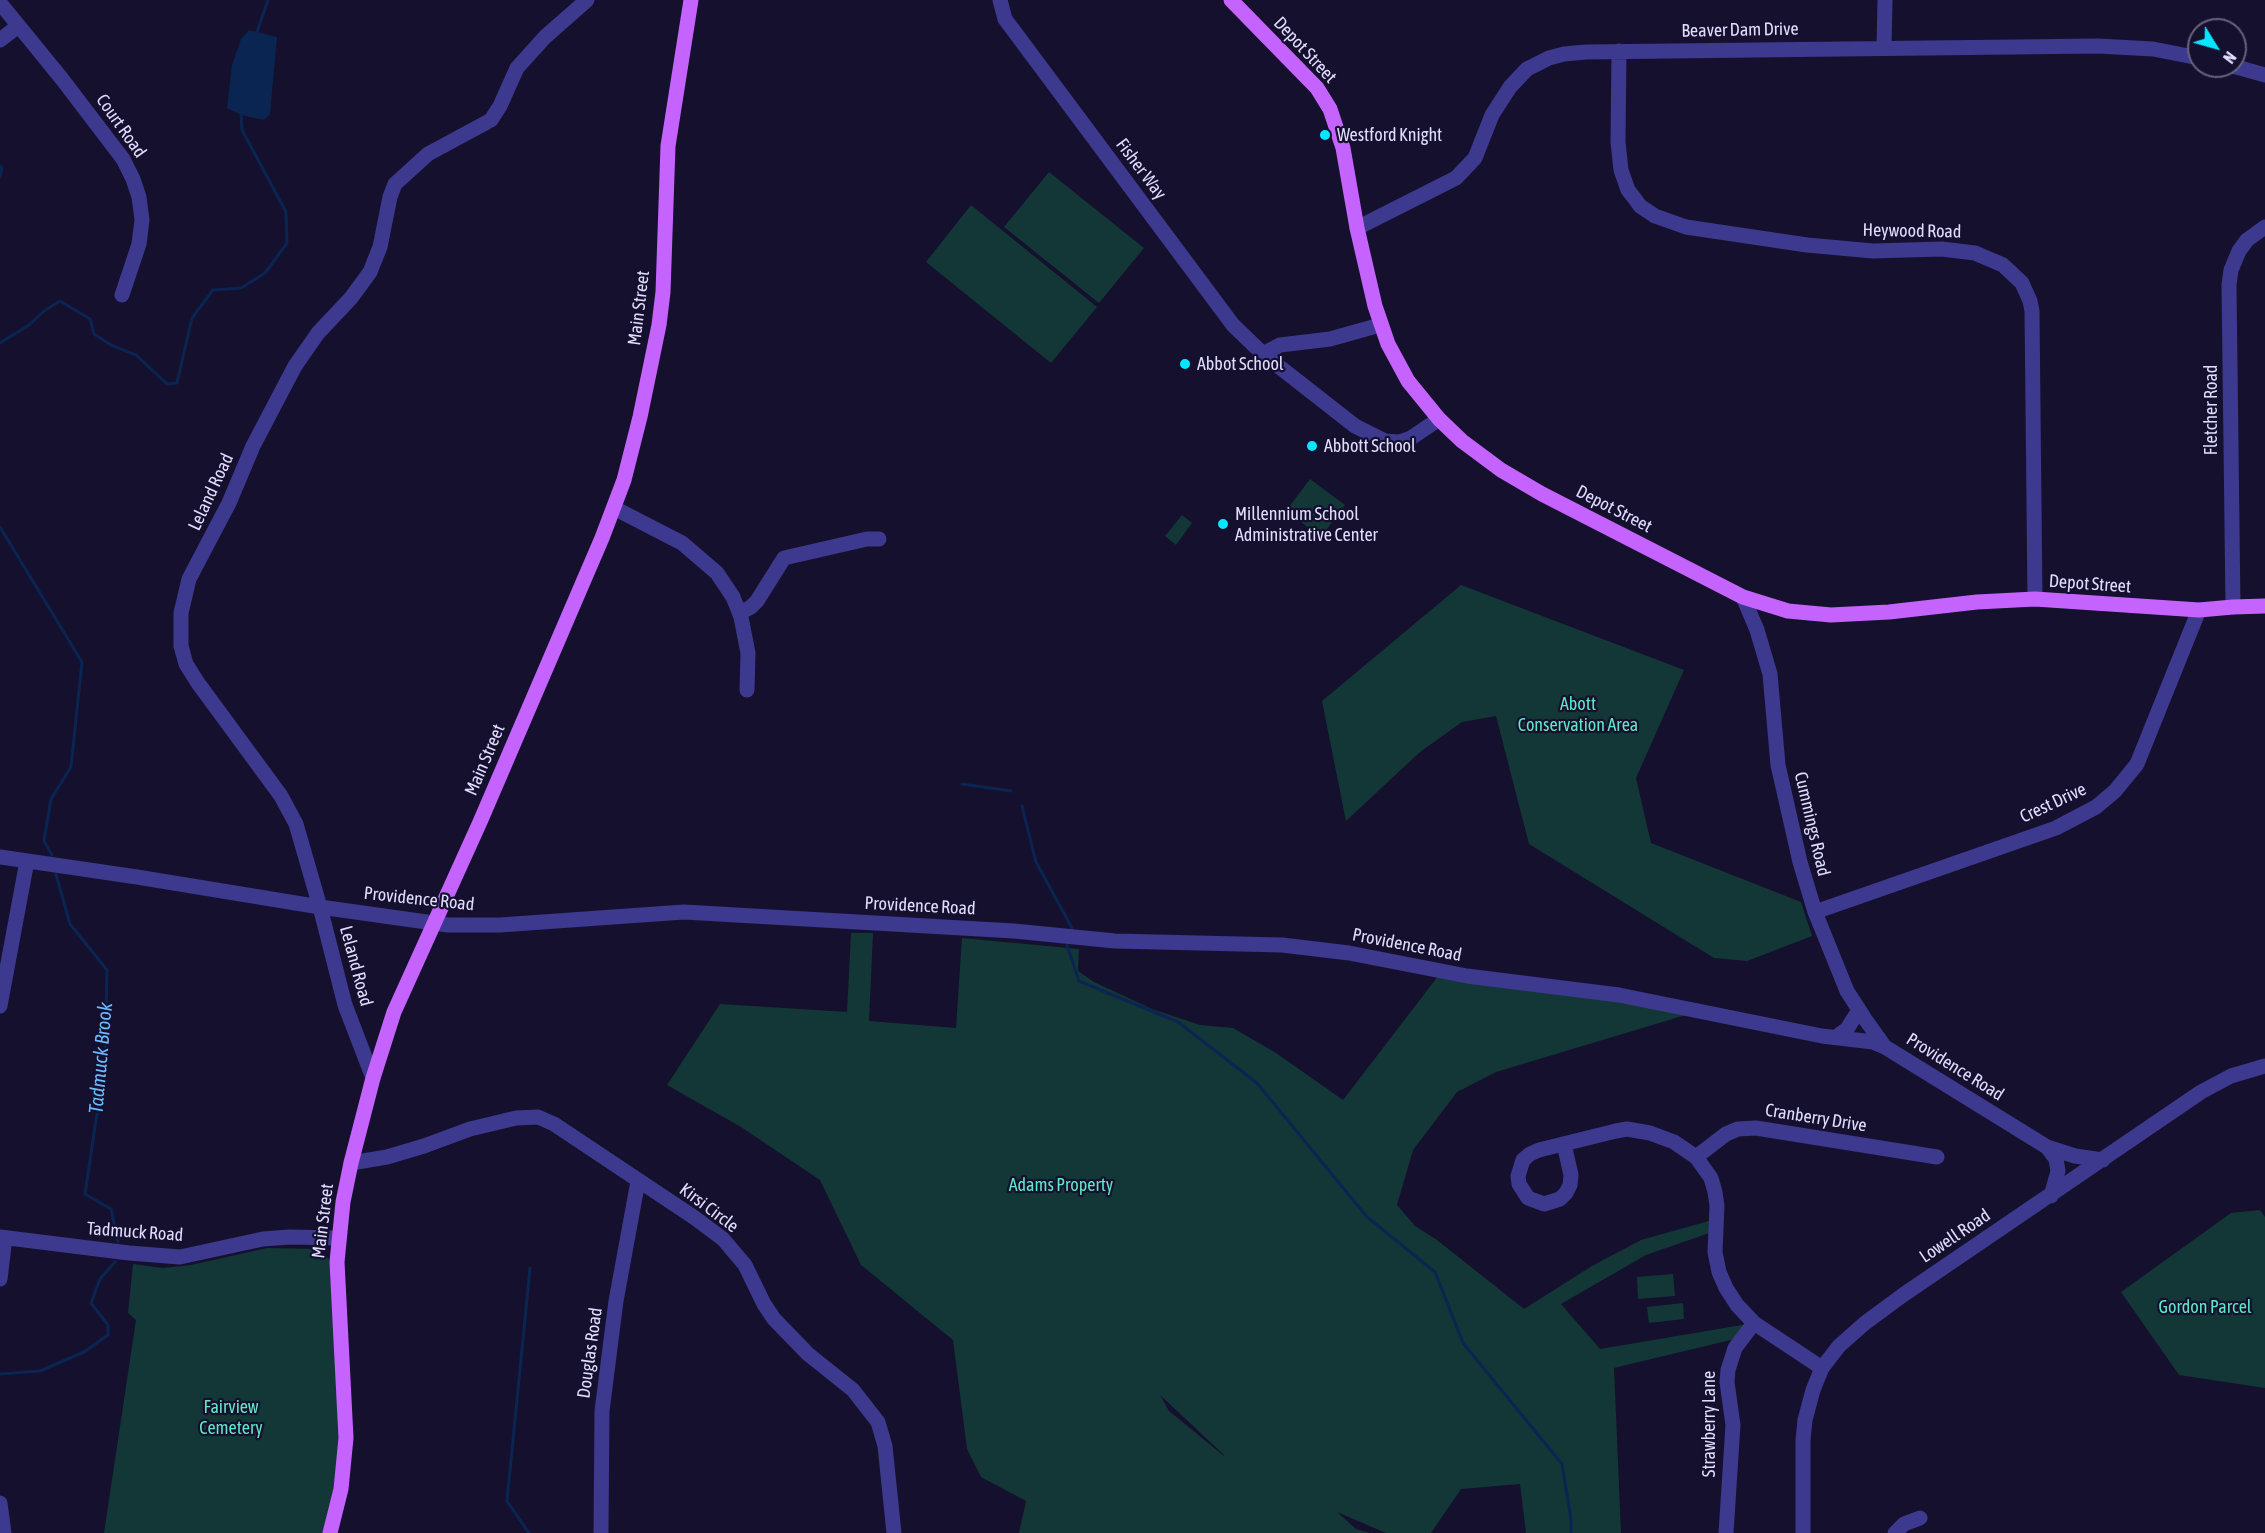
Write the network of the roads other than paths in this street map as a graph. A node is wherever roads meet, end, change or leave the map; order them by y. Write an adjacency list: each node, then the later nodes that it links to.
1 (587, 0): 31 (street, Leland Road)
2 (691, 0): 20 (main road, Main Street)
3 (1000, 0): 18 (street, Fisher Way)
4 (1231, 0): 15 (main road, Depot Street)
5 (1885, 0): 9 (street)
6 (0, 3): 7 (street, Court Road)
7 (18, 27): 8 (street); 16 (street, Court Road)
8 (0, 40)
9 (1884, 48): 10 (street, Beaver Dam Drive); 11 (street, Beaver Dam Drive)
10 (1619, 51): 15 (street, Beaver Dam Drive); 23 (street, Heywood Road)
11 (2187, 56)
12 (2247, 70): 13 (street)
13 (2265, 75)
14 (2265, 227): 25 (street, Fletcher Road)
15 (1357, 228): 17 (main road, Depot Street)
16 (122, 295)
17 (1380, 325): 18 (street); 19 (main road, Depot Street)
18 (1263, 354): 19 (street, Fisher Way)
19 (1439, 418): 22 (main road, Depot Street)
20 (614, 508): 27 (street); 33 (main road, Main Street)
21 (879, 539): 27 (street)
22 (1743, 597): 23 (main road, Depot Street); 32 (street, Cummings Road)
23 (2035, 599): 26 (main road, Depot Street)
24 (2265, 606): 25 (main road, Depot Street)
25 (2233, 607): 26 (main road, Depot Street)
26 (2199, 610): 32 (street, Crest Drive)
27 (740, 613): 28 (street)
28 (747, 690)
29 (0, 857): 30 (street, Providence Road)
30 (27, 861): 31 (street, Providence Road); 34 (street)
31 (320, 907): 33 (street, Providence Road); 39 (street, Leland Road)
32 (1815, 912): 35 (street, Cummings Road)
33 (435, 923): 36 (street, Providence Road); 39 (main road, Main Street)
34 (0, 1006)
35 (1859, 1010): 36 (street); 37 (street, Cummings Road)
36 (1836, 1037): 37 (street, Providence Road)
37 (1885, 1047): 41 (street, Providence Road)
38 (2265, 1066): 44 (street, Lowell Road)
39 (373, 1078): 45 (main road, Main Street)
40 (1564, 1144): 42 (street)
41 (2047, 1147): 44 (street, Providence Road); 47 (street)
42 (1696, 1157): 43 (street, Cranberry Drive); 51 (street)
43 (1937, 1157)
44 (2103, 1160): 47 (street, Lowell Road)
45 (351, 1163): 46 (street, Kirsi Circle); 49 (main road, Main Street)
46 (638, 1181): 57 (street, Douglas Road); 58 (street, Kirsi Circle)
47 (2051, 1196): 52 (street, Lowell Road)
48 (2, 1238): 49 (street, Tadmuck Road); 50 (street)
49 (338, 1238): 56 (main road, Main Street)
50 (0, 1280)
51 (1754, 1323): 52 (street); 59 (street, Strawberry Lane)
52 (1822, 1368): 60 (street, Lowell Road)
53 (0, 1503): 55 (street)
54 (1920, 1518): 61 (street)
55 (4, 1533)
56 (330, 1533)
57 (601, 1533)
58 (894, 1533)
59 (1726, 1533)
60 (1803, 1533)
61 (1895, 1533)

